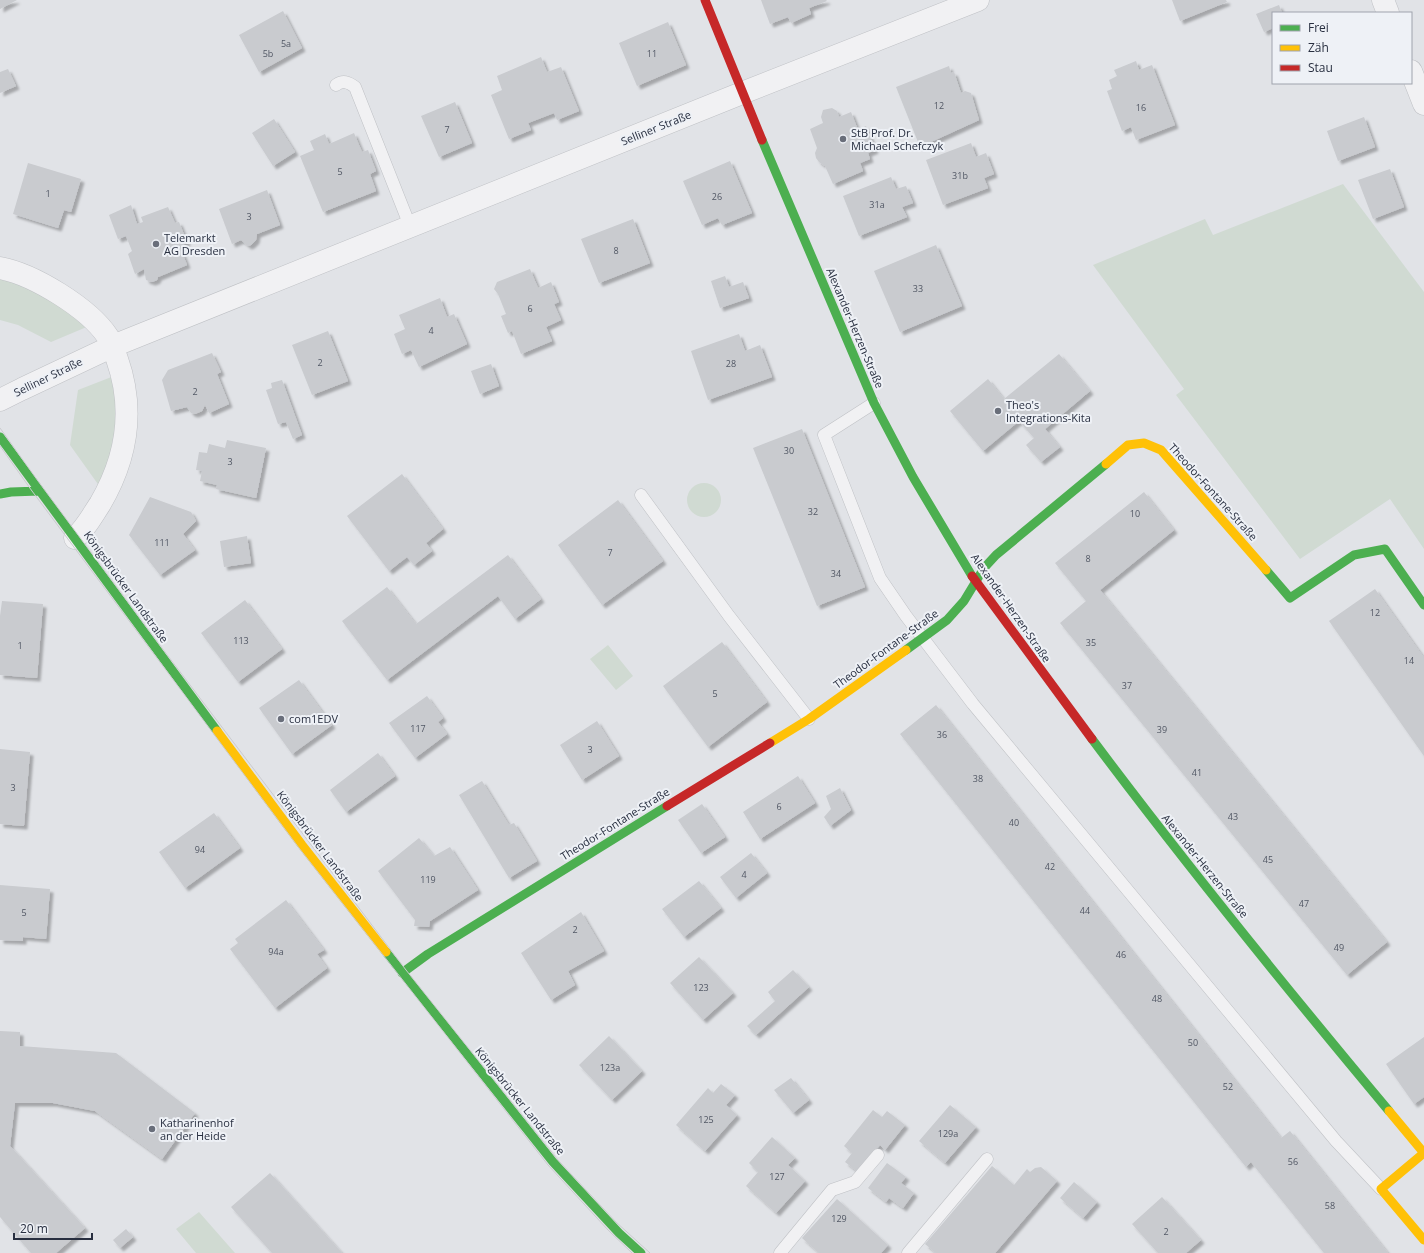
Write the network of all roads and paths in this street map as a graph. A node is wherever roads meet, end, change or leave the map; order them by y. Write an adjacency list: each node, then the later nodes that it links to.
1 (705, 0): 7 (street, Alexander-Herzen-Straße)
2 (978, 0): 7 (street, Selliner Straße)
3 (1383, 0): 4 (street)
4 (1388, 12)
5 (1412, 74): 8 (street)
6 (336, 85): 9 (lane)
7 (742, 93): 9 (street, Selliner Straße); 13 (street, Alexander-Herzen-Straße)
8 (1424, 104)
9 (410, 226): 11 (street, Selliner Straße)
10 (0, 268): 11 (street)
11 (105, 350): 12 (street, Selliner Straße); 18 (street)
12 (0, 400)
13 (874, 403): 19 (street, Alexander-Herzen-Straße); 21 (lane)
14 (0, 437): 15 (street, Königsbrücker Landstraße)
15 (39, 491): 16 (street); 18 (street, Königsbrücker Landstraße)
16 (0, 494)
17 (641, 495): 22 (lane)
18 (75, 538): 23 (street, Königsbrücker Landstraße)
19 (975, 582): 20 (street, Theodor-Fontane-Straße); 21 (street, Theodor-Fontane-Straße); 24 (street, Alexander-Herzen-Straße)
20 (1424, 605)
21 (923, 638): 22 (street, Theodor-Fontane-Straße); 27 (lane)
22 (809, 719): 23 (street, Theodor-Fontane-Straße)
23 (402, 973): 29 (street, Königsbrücker Landstraße)
24 (1424, 1153): 27 (street, Alexander-Herzen-Straße)
25 (878, 1156): 30 (lane)
26 (987, 1159): 31 (lane)
27 (1381, 1190): 28 (street)
28 (1424, 1240)
29 (641, 1253)
30 (780, 1253)
31 (908, 1253)

